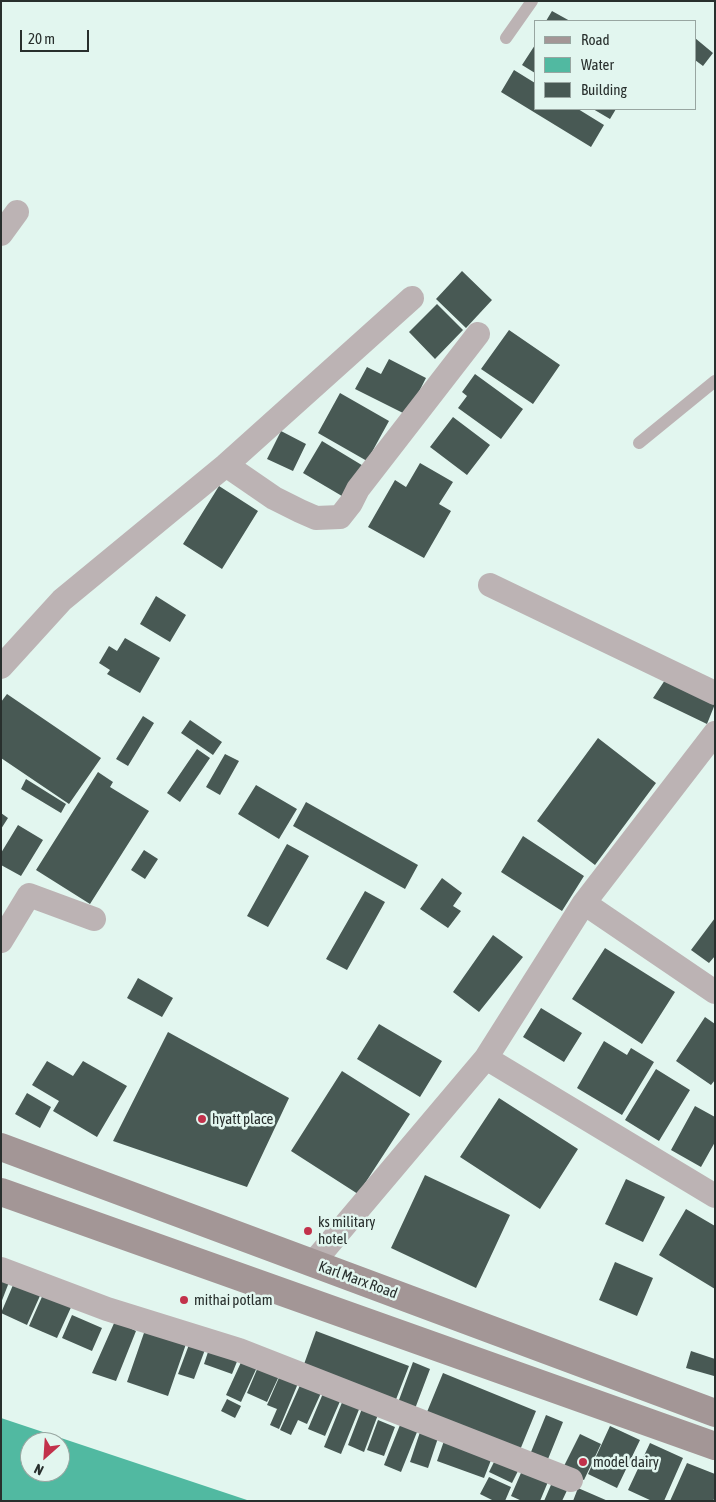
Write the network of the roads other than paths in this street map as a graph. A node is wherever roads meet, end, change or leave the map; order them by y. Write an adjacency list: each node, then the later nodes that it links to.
1 (532, 1): 2 (lane)
2 (506, 38)
3 (17, 212): 4 (street)
4 (1, 234)
5 (412, 298): 9 (street)
6 (478, 334): 9 (street)
7 (715, 381): 8 (lane)
8 (639, 443)
9 (226, 465): 11 (street)
10 (490, 585): 12 (street)
11 (1, 667)
12 (715, 693)
13 (715, 733): 14 (street)
14 (584, 903): 17 (street); 18 (street)
15 (94, 919): 16 (street)
16 (1, 942)
17 (715, 992)
18 (486, 1058): 21 (street); 22 (street)
19 (1, 1147): 22 (main road, Karl Marx Road)
20 (1, 1192): 25 (main road)
21 (715, 1196)
22 (312, 1264): 24 (main road, Karl Marx Road)
23 (1, 1269): 28 (street)
24 (454, 1316): 25 (main road); 26 (main road, Karl Marx Road)
25 (443, 1350): 27 (main road)
26 (715, 1413)
27 (715, 1446)
28 (571, 1480)

